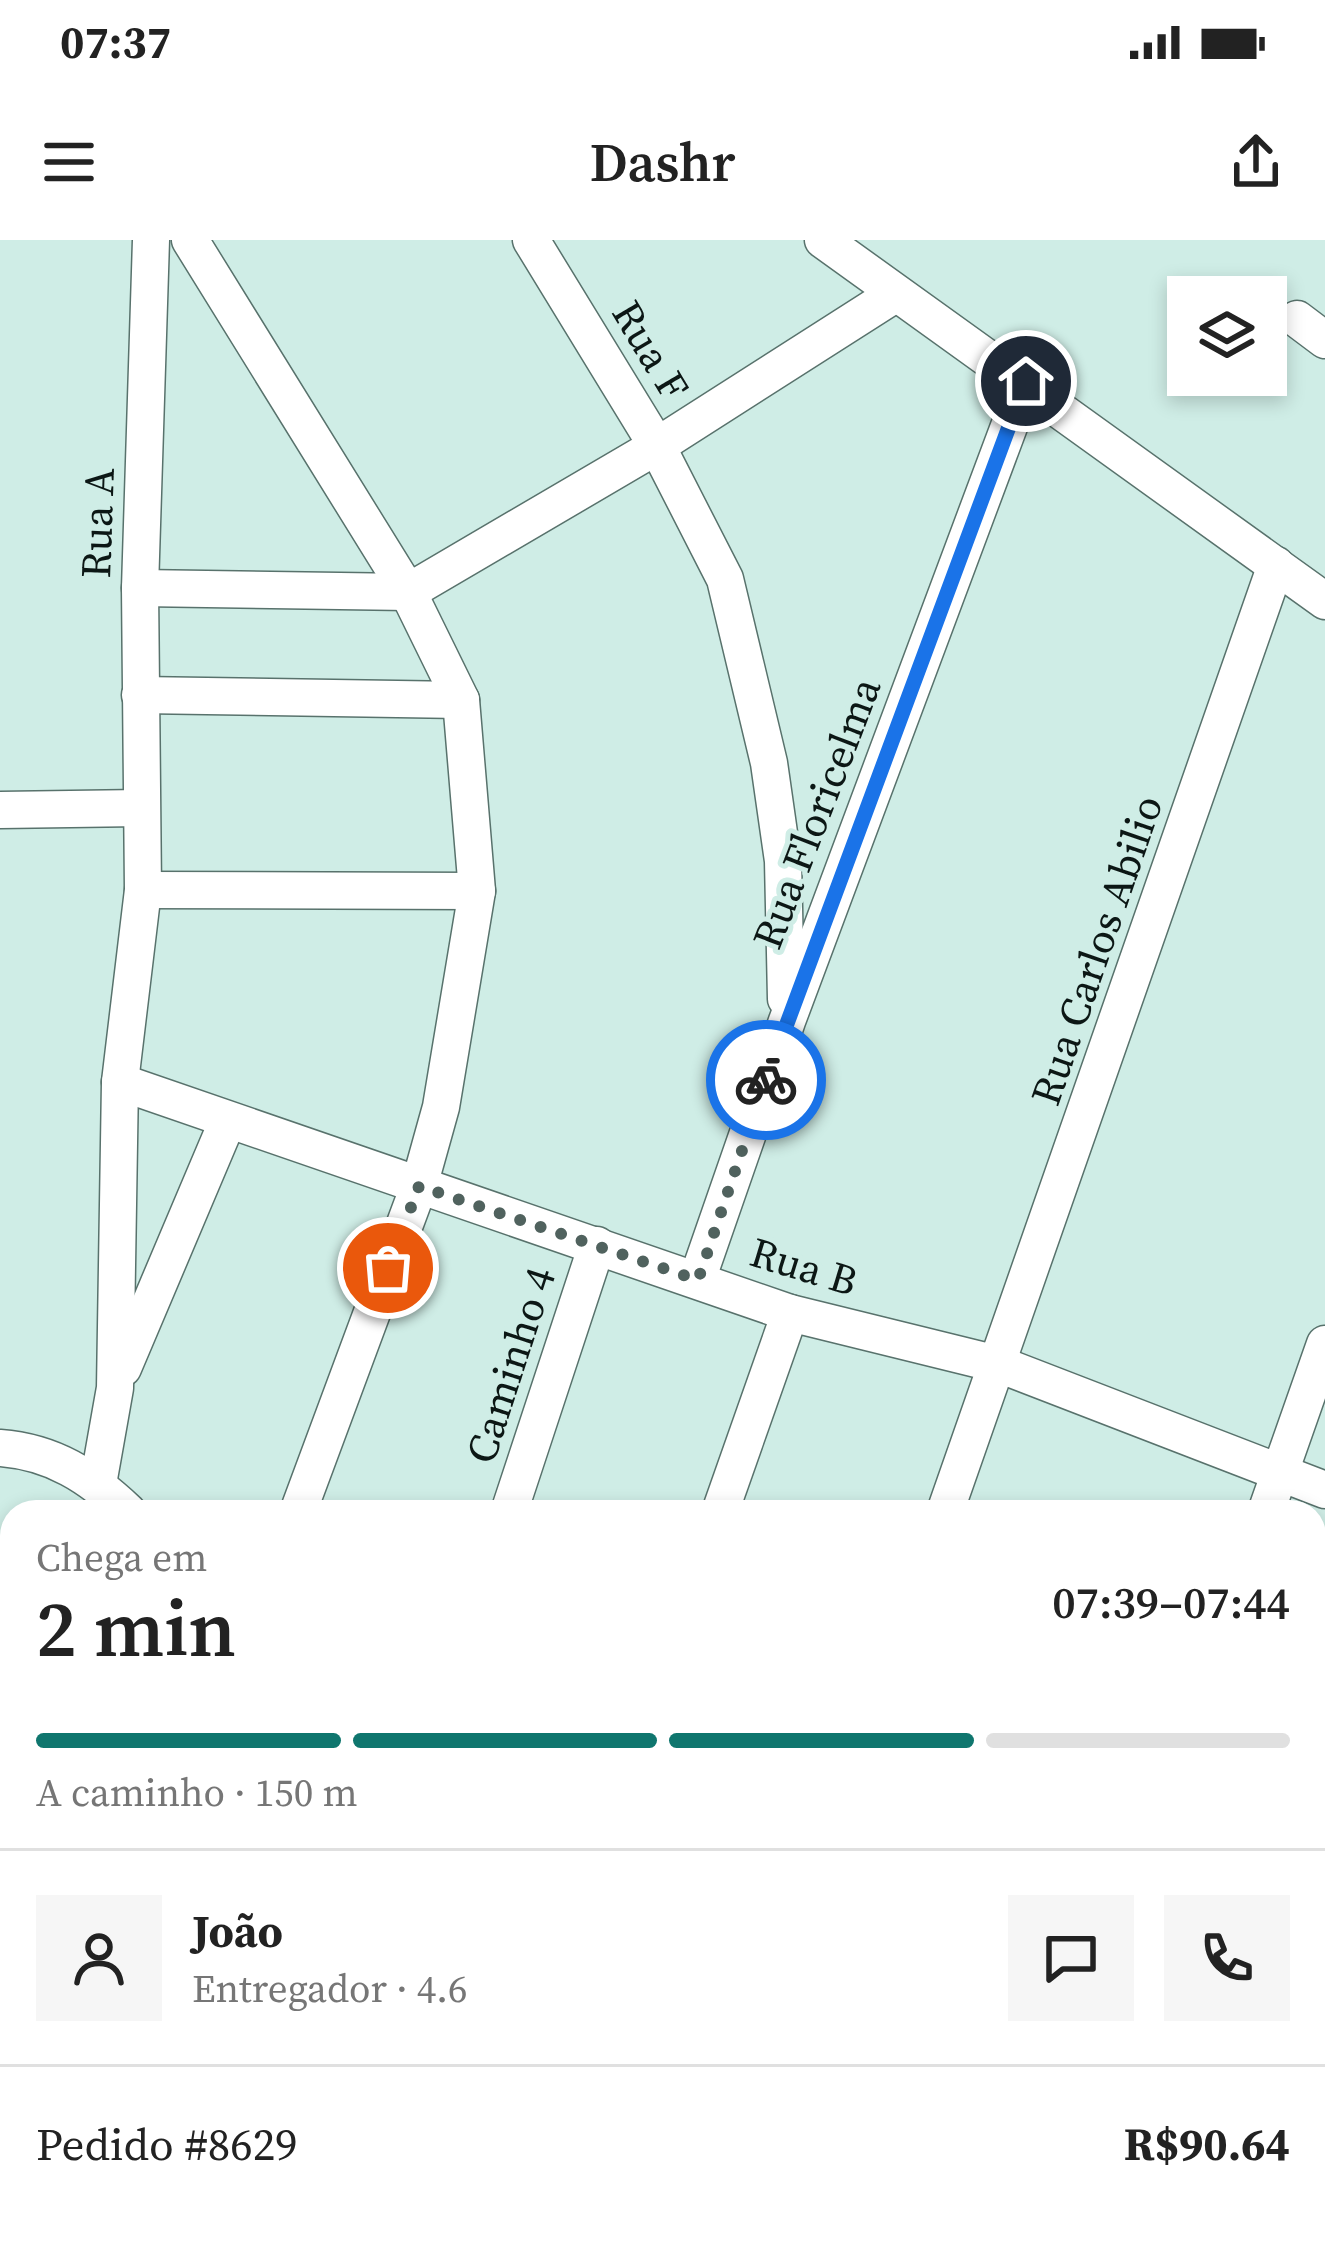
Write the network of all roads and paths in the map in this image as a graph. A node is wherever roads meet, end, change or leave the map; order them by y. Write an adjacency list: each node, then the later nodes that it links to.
1 (151, 240): 9 (street, Rua A)
2 (190, 240): 10 (street)
3 (531, 240): 7 (street, Rua F)
4 (823, 240): 5 (street)
5 (895, 294): 6 (street); 7 (street)
6 (1026, 381): 8 (street); 18 (street, Rua Floricelma)
7 (657, 446): 10 (street); 18 (street, Rua F)
8 (1276, 565): 11 (street); 26 (street, Rua Carlos Abilio)
9 (140, 588): 10 (street); 12 (street, Rua A)
10 (408, 592): 13 (street)
11 (1325, 601)
12 (140, 695): 13 (street); 14 (street, Rua A)
13 (461, 700): 17 (street)
14 (141, 808): 15 (street); 16 (street, Rua A)
15 (0, 810)
16 (143, 890): 17 (street); 19 (street, Rua A)
17 (477, 891): 21 (street)
18 (787, 1021): 23 (street, Rua Floricelma)
19 (120, 1082): 20 (street, Rua B); 27 (street, Rua A)
20 (228, 1120): 21 (street, Rua B); 27 (street)
21 (419, 1186): 22 (street, Rua B); 33 (street)
22 (597, 1246): 23 (street, Rua B); 34 (street, Caminho 4)
23 (698, 1280): 24 (street, Rua B)
24 (790, 1313): 26 (street, Rua B); 35 (street)
25 (1325, 1344): 29 (street)
26 (1001, 1364): 29 (street, Rua B); 36 (street, Rua Carlos Abilio)
27 (115, 1388): 30 (street)
28 (0, 1448): 30 (street)
29 (1282, 1469): 31 (street, Rua B); 37 (street)
30 (98, 1484): 32 (street)
31 (1325, 1490)
32 (115, 1500)
33 (302, 1500)
34 (513, 1500)
35 (724, 1500)
36 (950, 1500)
37 (1270, 1500)

